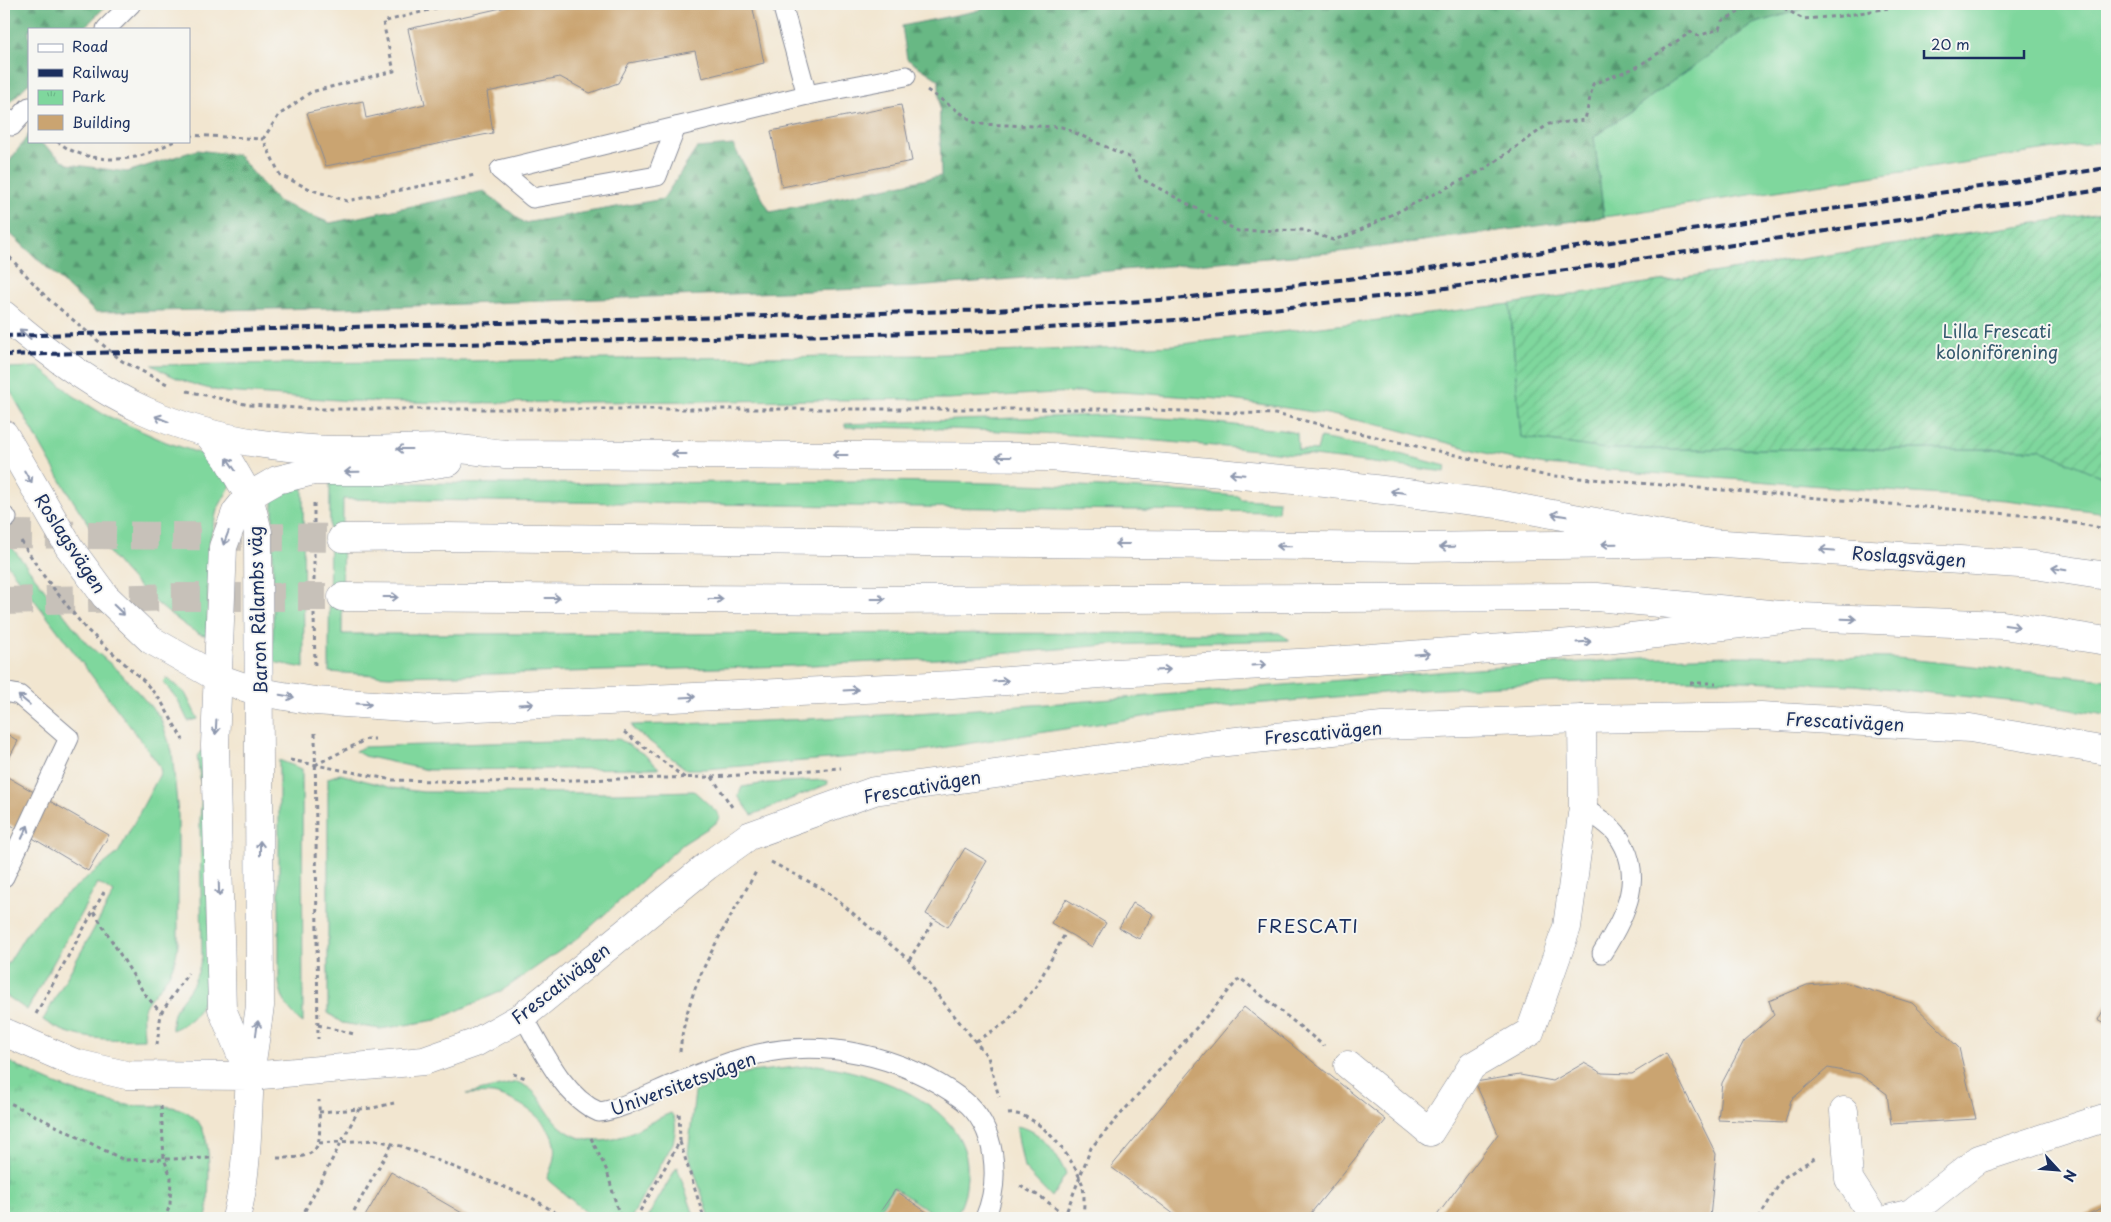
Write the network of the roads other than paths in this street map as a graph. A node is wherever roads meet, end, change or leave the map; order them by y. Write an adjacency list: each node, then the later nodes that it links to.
1 (131, 4): 3 (lane)
2 (782, 4): 5 (lane)
3 (107, 28)
4 (906, 76): 5 (lane)
5 (807, 95): 8 (lane)
6 (28, 108): 7 (lane)
7 (8, 120)
8 (676, 127): 8 (lane)
9 (4, 315): 11 (main road, one-way to 9)
10 (4, 434): 20 (main road, Roslagsvägen, one-way to 20)
11 (208, 434): 12 (main road, one-way to 11); 13 (main road, one-way to 11)
12 (505, 454): 13 (main road, one-way to 13); 15 (main road, one-way to 12)
13 (249, 496): 20 (main road, Baron Rålambs väg, one-way to 20); 22 (main road, Baron Rålambs väg)
14 (342, 538): 15 (main road, one-way to 14)
15 (1710, 543): 16 (main road, Roslagsvägen, one-way to 15)
16 (2107, 576)
17 (342, 597): 18 (main road, one-way to 18)
18 (1800, 617): 19 (main road, one-way to 19); 22 (main road, Roslagsvägen, one-way to 18)
19 (2107, 641)
20 (218, 678): 22 (main road, Roslagsvägen); 31 (main road, Baron Rålambs väg, one-way to 31)
21 (4, 692): 26 (lane, one-way to 21)
22 (260, 692): 31 (main road, Baron Rålambs väg, one-way to 22)
23 (1582, 719): 24 (main road, Frescativägen); 25 (main road); 28 (main road, Frescativägen)
24 (2107, 751)
25 (1583, 807): 27 (lane); 30 (main road)
26 (4, 876)
27 (1602, 953)
28 (523, 1016): 31 (main road, Frescativägen); 35 (lane, Universitetsvägen)
29 (12, 1035): 31 (main road)
30 (1348, 1065)
31 (250, 1076): 34 (main road)
32 (2107, 1117): 37 (main road)
33 (1845, 1124): 36 (main road)
34 (236, 1218)
35 (985, 1218)
36 (1874, 1218)
37 (1891, 1218)

